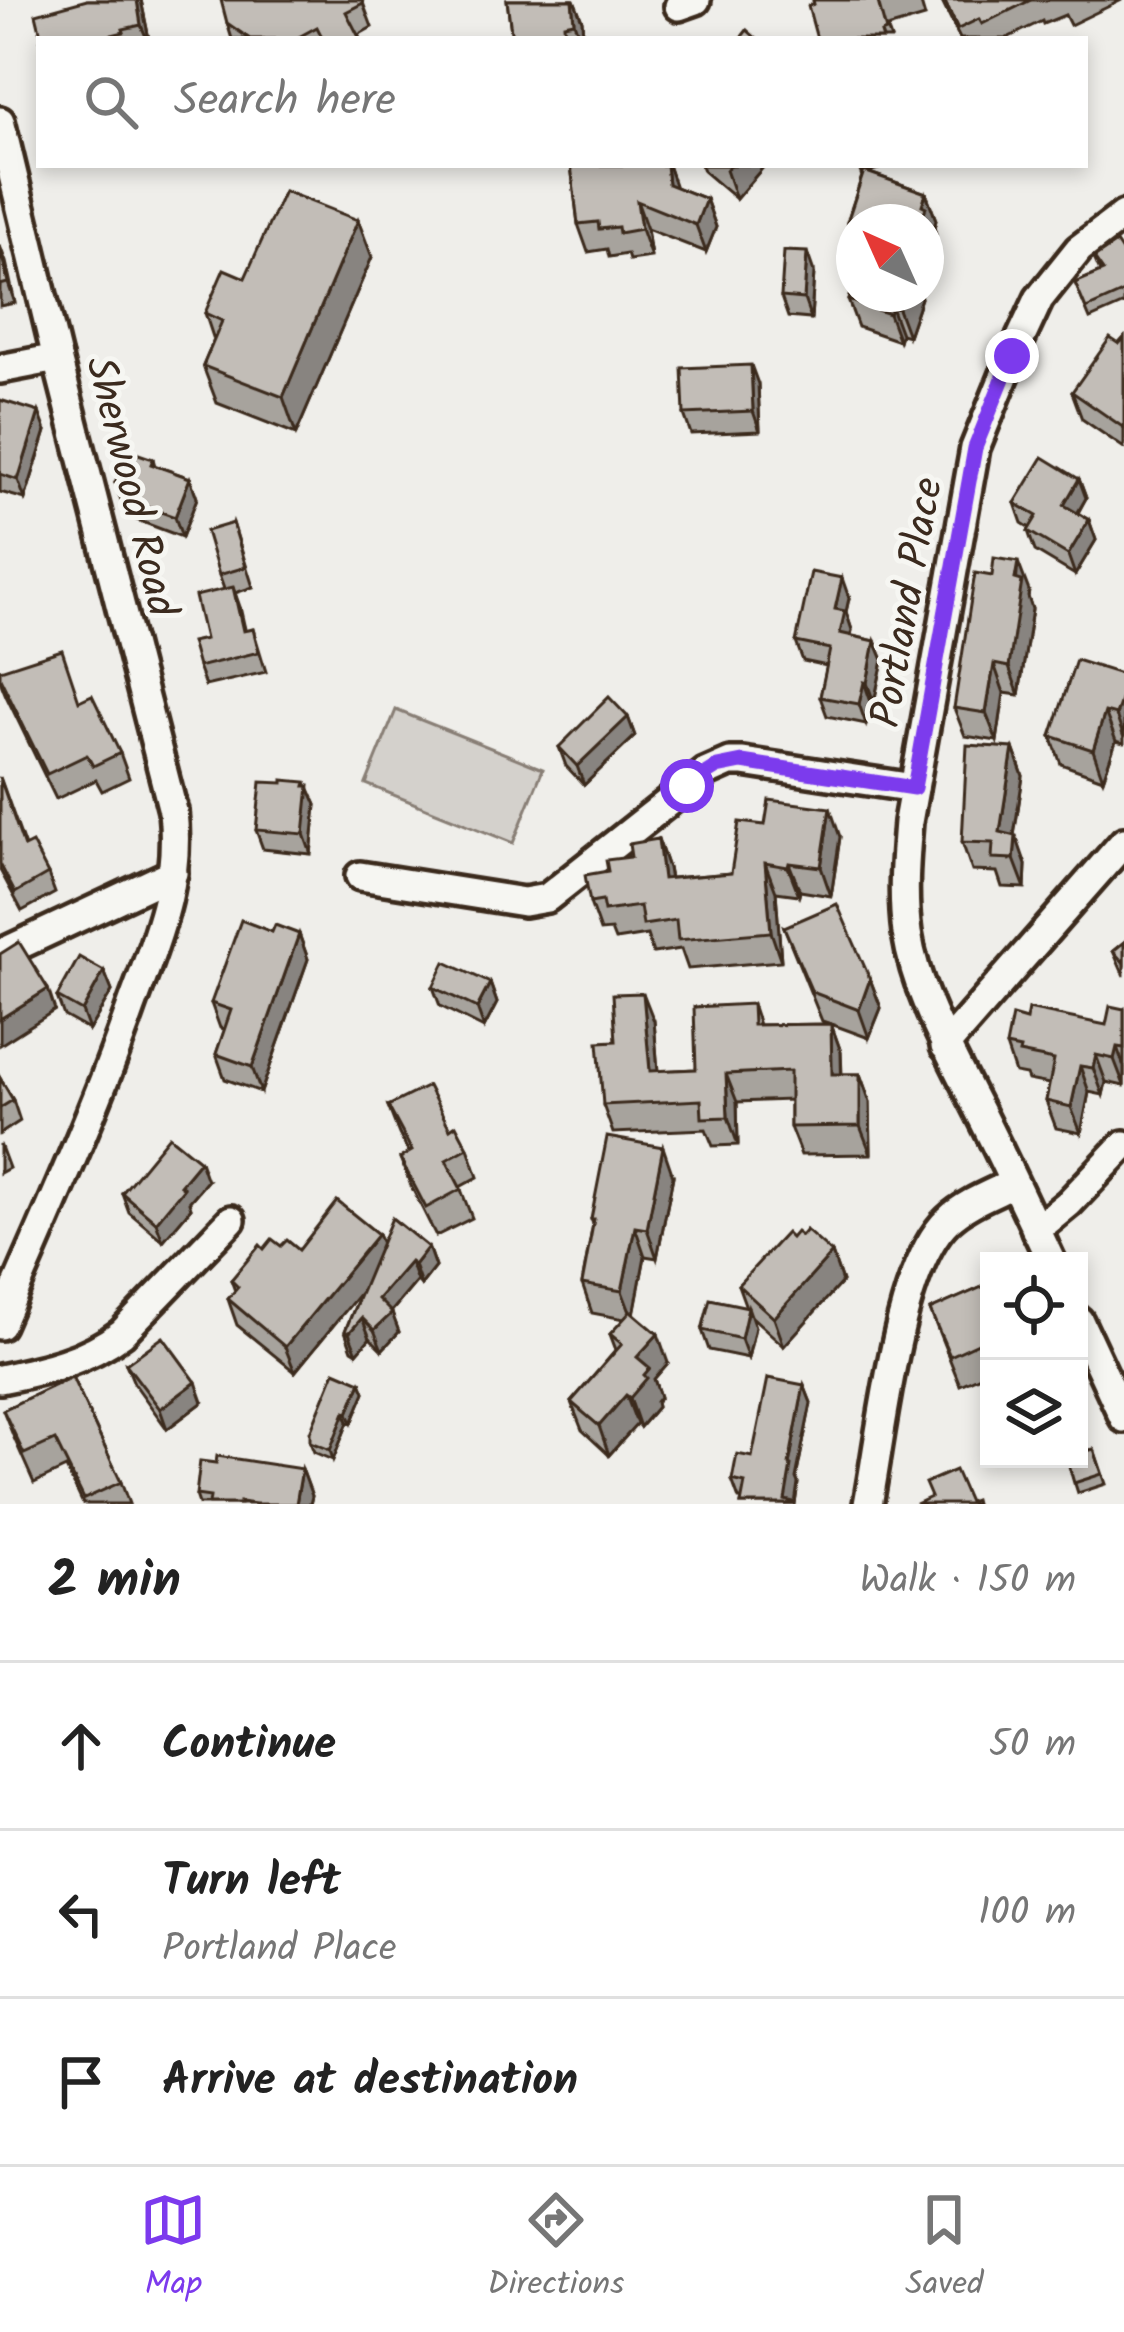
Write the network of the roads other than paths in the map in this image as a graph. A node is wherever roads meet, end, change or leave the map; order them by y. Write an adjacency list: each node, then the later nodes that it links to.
1 (0, 121): 3 (street, Sherwood Road)
2 (1124, 215): 5 (street, Portland Place)
3 (57, 358): 4 (street); 7 (street, Sherwood Road)
4 (0, 369)
5 (914, 788): 8 (street); 10 (street, Portland Place)
6 (1124, 842): 10 (street)
7 (173, 873): 9 (street); 16 (street, Sherwood Road)
8 (361, 876)
9 (0, 954)
10 (945, 1046): 12 (street, Portland Place)
11 (1124, 1144): 14 (street)
12 (1013, 1184): 14 (street, Portland Place); 20 (street)
13 (231, 1220): 18 (street)
14 (1036, 1230): 15 (street, Portland Place)
15 (1047, 1252)
16 (0, 1325)
17 (1088, 1340): 19 (street)
18 (0, 1379)
19 (1124, 1418)
20 (868, 1504)

